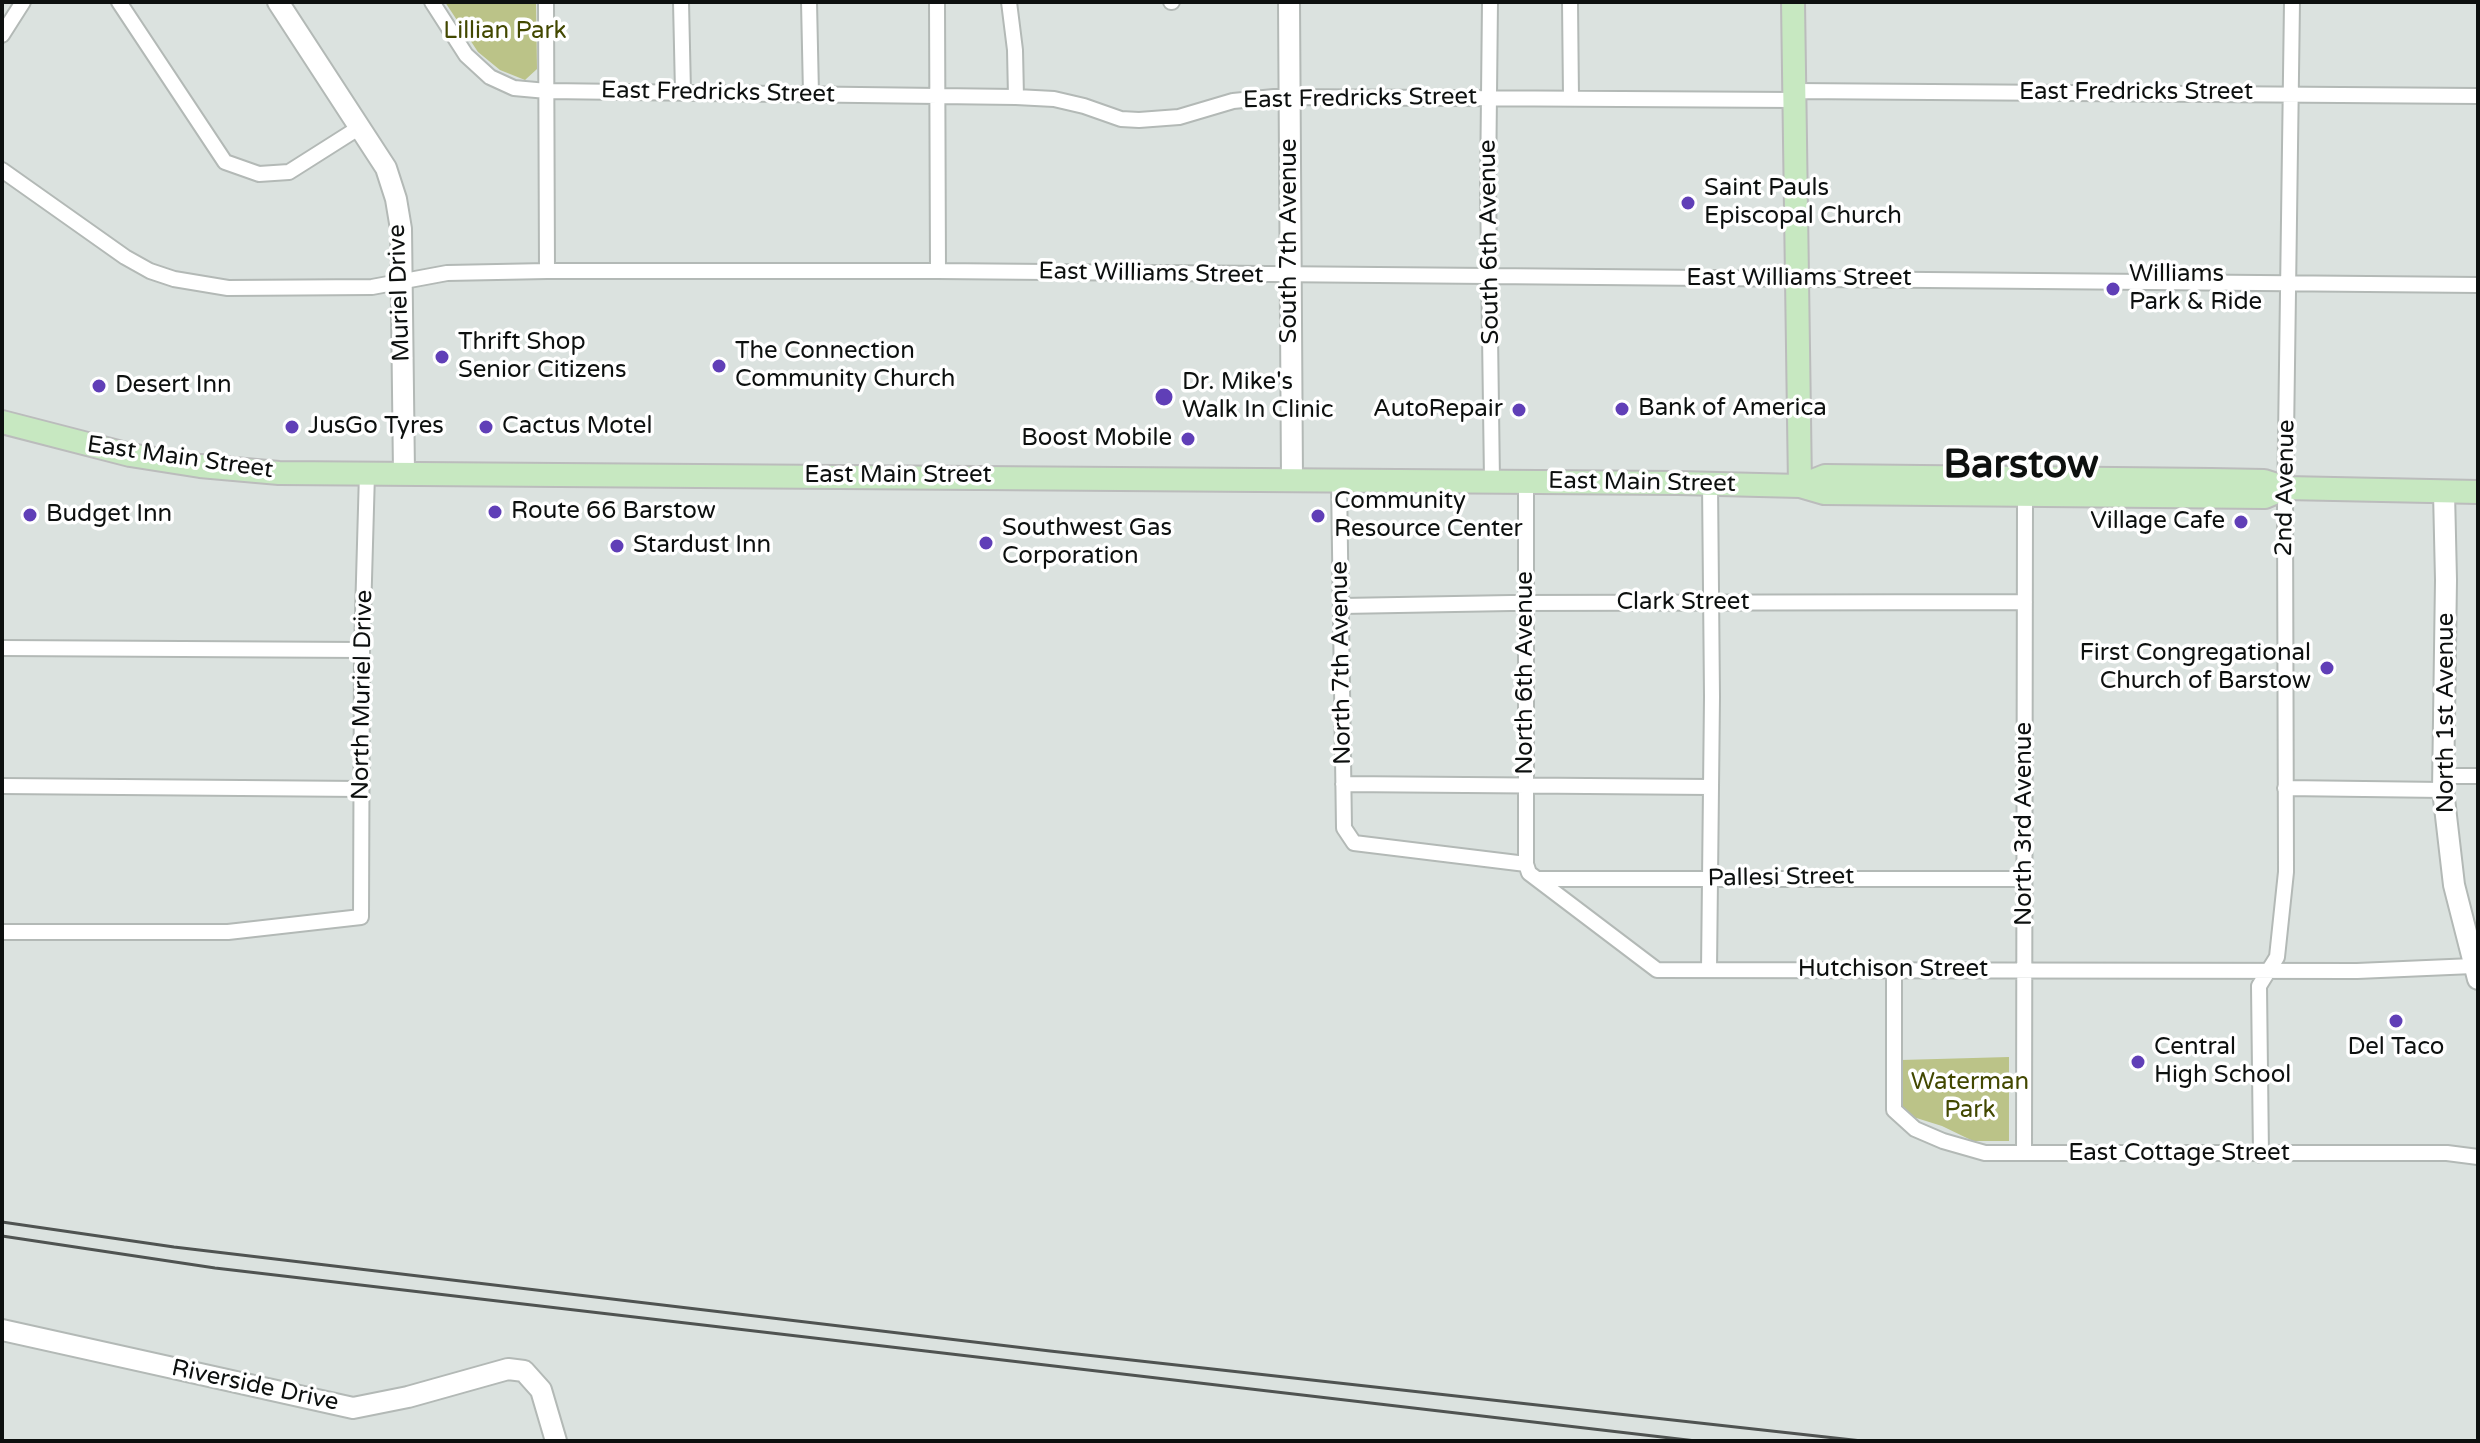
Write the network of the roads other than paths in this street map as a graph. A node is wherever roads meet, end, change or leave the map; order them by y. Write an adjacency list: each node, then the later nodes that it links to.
1 (23, 2): 15 (street)
2 (119, 2): 27 (street)
3 (278, 2): 27 (street, Muriel Drive)
4 (432, 2): 16 (street, East Fredricks Street)
5 (546, 2): 16 (street)
6 (681, 2): 17 (street)
7 (809, 2): 18 (street)
8 (937, 2): 20 (street)
9 (1009, 2): 23 (street)
10 (1289, 2): 24 (street, South 7th Avenue)
11 (1490, 2): 25 (street, South 6th Avenue)
12 (1570, 2): 26 (street)
13 (1793, 2): 21 (main road)
14 (2292, 2): 19 (street, 2nd Avenue)
15 (2, 35)
16 (547, 91): 17 (street, East Fredricks Street); 29 (street)
17 (683, 92): 18 (street, East Fredricks Street)
18 (811, 94): 20 (street, East Fredricks Street)
19 (2289, 94): 21 (street, East Fredricks Street); 22 (street, East Fredricks Street); 35 (street, 2nd Avenue)
20 (938, 96): 23 (street, East Fredricks Street); 30 (street)
21 (1794, 96): 26 (street, East Fredricks Street); 33 (main road)
22 (2478, 96)
23 (1016, 97): 24 (street, East Fredricks Street)
24 (1289, 97): 25 (street, East Fredricks Street); 31 (street, South 7th Avenue)
25 (1487, 97): 26 (street, East Fredricks Street); 32 (street, South 6th Avenue)
26 (1571, 98)
27 (360, 127): 34 (street, Muriel Drive)
28 (2, 170): 34 (street, East Williams Street)
29 (547, 271): 30 (street, East Williams Street); 34 (street, East Williams Street)
30 (938, 271): 31 (street, East Williams Street)
31 (1291, 275): 32 (street, East Williams Street); 40 (street, South 7th Avenue)
32 (1488, 276): 33 (street, East Williams Street); 42 (street, South 6th Avenue)
33 (1796, 279): 35 (street, East Williams Street); 45 (main road)
34 (401, 283): 39 (street, Muriel Drive)
35 (2288, 283): 36 (street, East Williams Street); 46 (street, 2nd Avenue)
36 (2478, 285)
37 (2, 422): 38 (main road, East Main Street)
38 (367, 473): 39 (main road, East Main Street); 55 (street, North Muriel Drive)
39 (404, 473): 40 (main road, East Main Street)
40 (1292, 480): 41 (main road, East Main Street)
41 (1339, 480): 42 (main road, East Main Street); 53 (street, North 7th Avenue)
42 (1492, 481): 43 (main road, East Main Street)
43 (1526, 481): 44 (main road, East Main Street); 51 (street, North 6th Avenue)
44 (1710, 483): 45 (main road, East Main Street); 52 (street)
45 (1800, 486): 46 (main road, East Main Street); 49 (main road, East Main Street)
46 (2286, 488): 47 (main road, East Main Street); 49 (main road, East Main Street); 62 (street, 2nd Avenue)
47 (2444, 492): 48 (main road, East Main Street); 57 (street, North 1st Avenue)
48 (2478, 492)
49 (2025, 495): 50 (street, North 3rd Avenue)
50 (2025, 602): 52 (street, Clark Street); 67 (street, North 3rd Avenue)
51 (1526, 603): 52 (street, Clark Street); 53 (street, Clark Street); 60 (street, North 6th Avenue)
52 (1710, 604): 61 (street)
53 (1342, 606): 58 (street, North 7th Avenue)
54 (2, 648): 55 (street)
55 (362, 650): 63 (street, North Muriel Drive)
56 (2478, 776): 57 (street)
57 (2443, 783): 62 (street); 73 (street, North 1st Avenue)
58 (1343, 784): 60 (street); 64 (street, North 7th Avenue)
59 (2, 786): 63 (street)
60 (1526, 787): 61 (street); 64 (street, North 6th Avenue)
61 (1710, 787): 66 (street)
62 (2285, 788): 72 (street, 2nd Avenue)
63 (361, 789): 68 (street, North Muriel Drive)
64 (1526, 864): 65 (street, Hutchison Street)
65 (1537, 879): 66 (street, Pallesi Street); 69 (street, Hutchison Street)
66 (1710, 879): 67 (street, Pallesi Street); 69 (street)
67 (2025, 879): 71 (street, North 3rd Avenue)
68 (2, 932)
69 (1709, 970): 70 (street, Hutchison Street)
70 (1894, 970): 71 (street, Hutchison Street); 74 (street, East Cottage Street)
71 (2025, 971): 72 (street, Hutchison Street); 74 (street, North 3rd Avenue)
72 (2268, 971): 73 (street, Hutchison Street); 75 (street, 2nd Avenue)
73 (2475, 972)
74 (2024, 1153): 75 (street, East Cottage Street)
75 (2261, 1155): 76 (street, East Cottage Street)
76 (2477, 1158)
77 (2, 1330): 78 (street, Riverside Drive)
78 (556, 1441)

